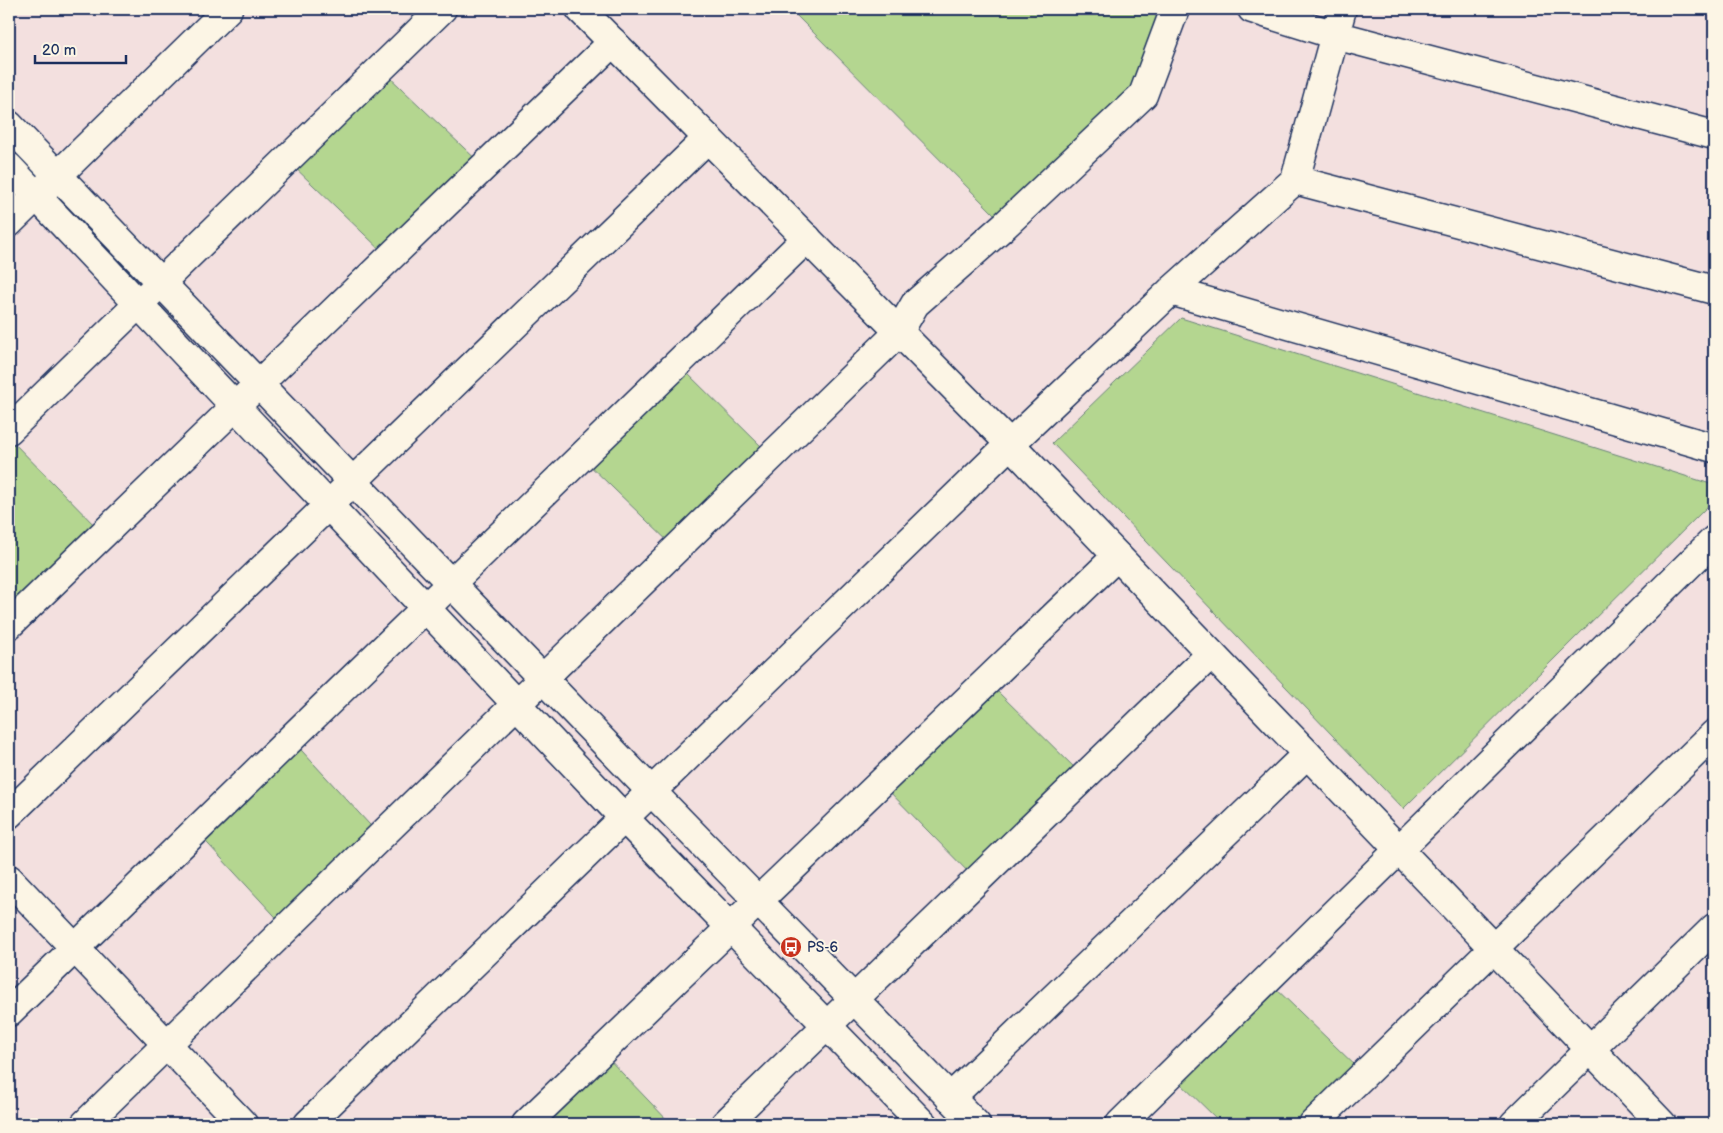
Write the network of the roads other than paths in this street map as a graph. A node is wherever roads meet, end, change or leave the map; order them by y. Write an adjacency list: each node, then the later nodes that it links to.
1 (228, 9): 13 (street)
2 (442, 9): 18 (street)
3 (580, 9): 8 (street)
4 (1176, 9): 22 (street)
5 (1252, 9): 7 (street)
6 (1342, 9): 7 (street)
7 (1335, 35): 10 (street); 14 (street)
8 (613, 42): 11 (street); 23 (street)
9 (9, 125): 13 (street)
10 (1714, 136)
11 (708, 138): 17 (street); 28 (street)
12 (9, 167): 15 (street)
13 (57, 176): 15 (street); 18 (street)
14 (1295, 180): 19 (street); 20 (street)
15 (37, 196): 16 (street); 21 (street)
16 (9, 223)
17 (807, 238): 22 (street); 32 (street)
18 (160, 283): 21 (street); 23 (street)
19 (1714, 290)
20 (1171, 291): 26 (street); 27 (street)
21 (139, 304): 24 (street); 25 (street)
22 (899, 332): 26 (street); 36 (street)
23 (258, 384): 24 (street); 28 (street)
24 (235, 406): 29 (street); 34 (street)
25 (9, 430)
26 (1010, 444): 31 (street); 40 (street)
27 (1714, 448)
28 (353, 482): 29 (street); 32 (street)
29 (329, 505): 33 (street); 41 (street)
30 (1714, 540): 43 (street)
31 (1118, 556): 35 (street); 45 (street)
32 (451, 584): 33 (street); 36 (street)
33 (426, 608): 37 (street); 48 (street)
34 (9, 624)
35 (1211, 654): 39 (street); 50 (street)
36 (542, 679): 37 (street); 40 (street)
37 (517, 704): 42 (street); 53 (street)
38 (1714, 734): 49 (street)
39 (1307, 754): 43 (street); 55 (street)
40 (652, 792): 42 (street); 45 (street)
41 (9, 814)
42 (625, 819): 46 (street); 58 (street)
43 (1399, 850): 49 (street); 63 (street)
44 (9, 879): 48 (street)
45 (759, 902): 46 (street); 50 (street)
46 (731, 928): 52 (street); 59 (street)
47 (1714, 928): 54 (street)
48 (74, 948): 51 (street); 53 (street)
49 (1494, 949): 54 (street); 64 (street)
50 (854, 1000): 52 (street); 55 (street)
51 (9, 1012)
52 (827, 1026): 60 (street); 61 (street)
53 (166, 1045): 56 (street); 57 (street)
54 (1590, 1050): 65 (street); 66 (street)
55 (950, 1098): 62 (street)
56 (85, 1124)
57 (243, 1124)
58 (308, 1124)
59 (526, 1124)
60 (725, 1124)
61 (923, 1124)
62 (976, 1124)
63 (1120, 1124)
64 (1313, 1124)
65 (1514, 1124)
66 (1662, 1124)

